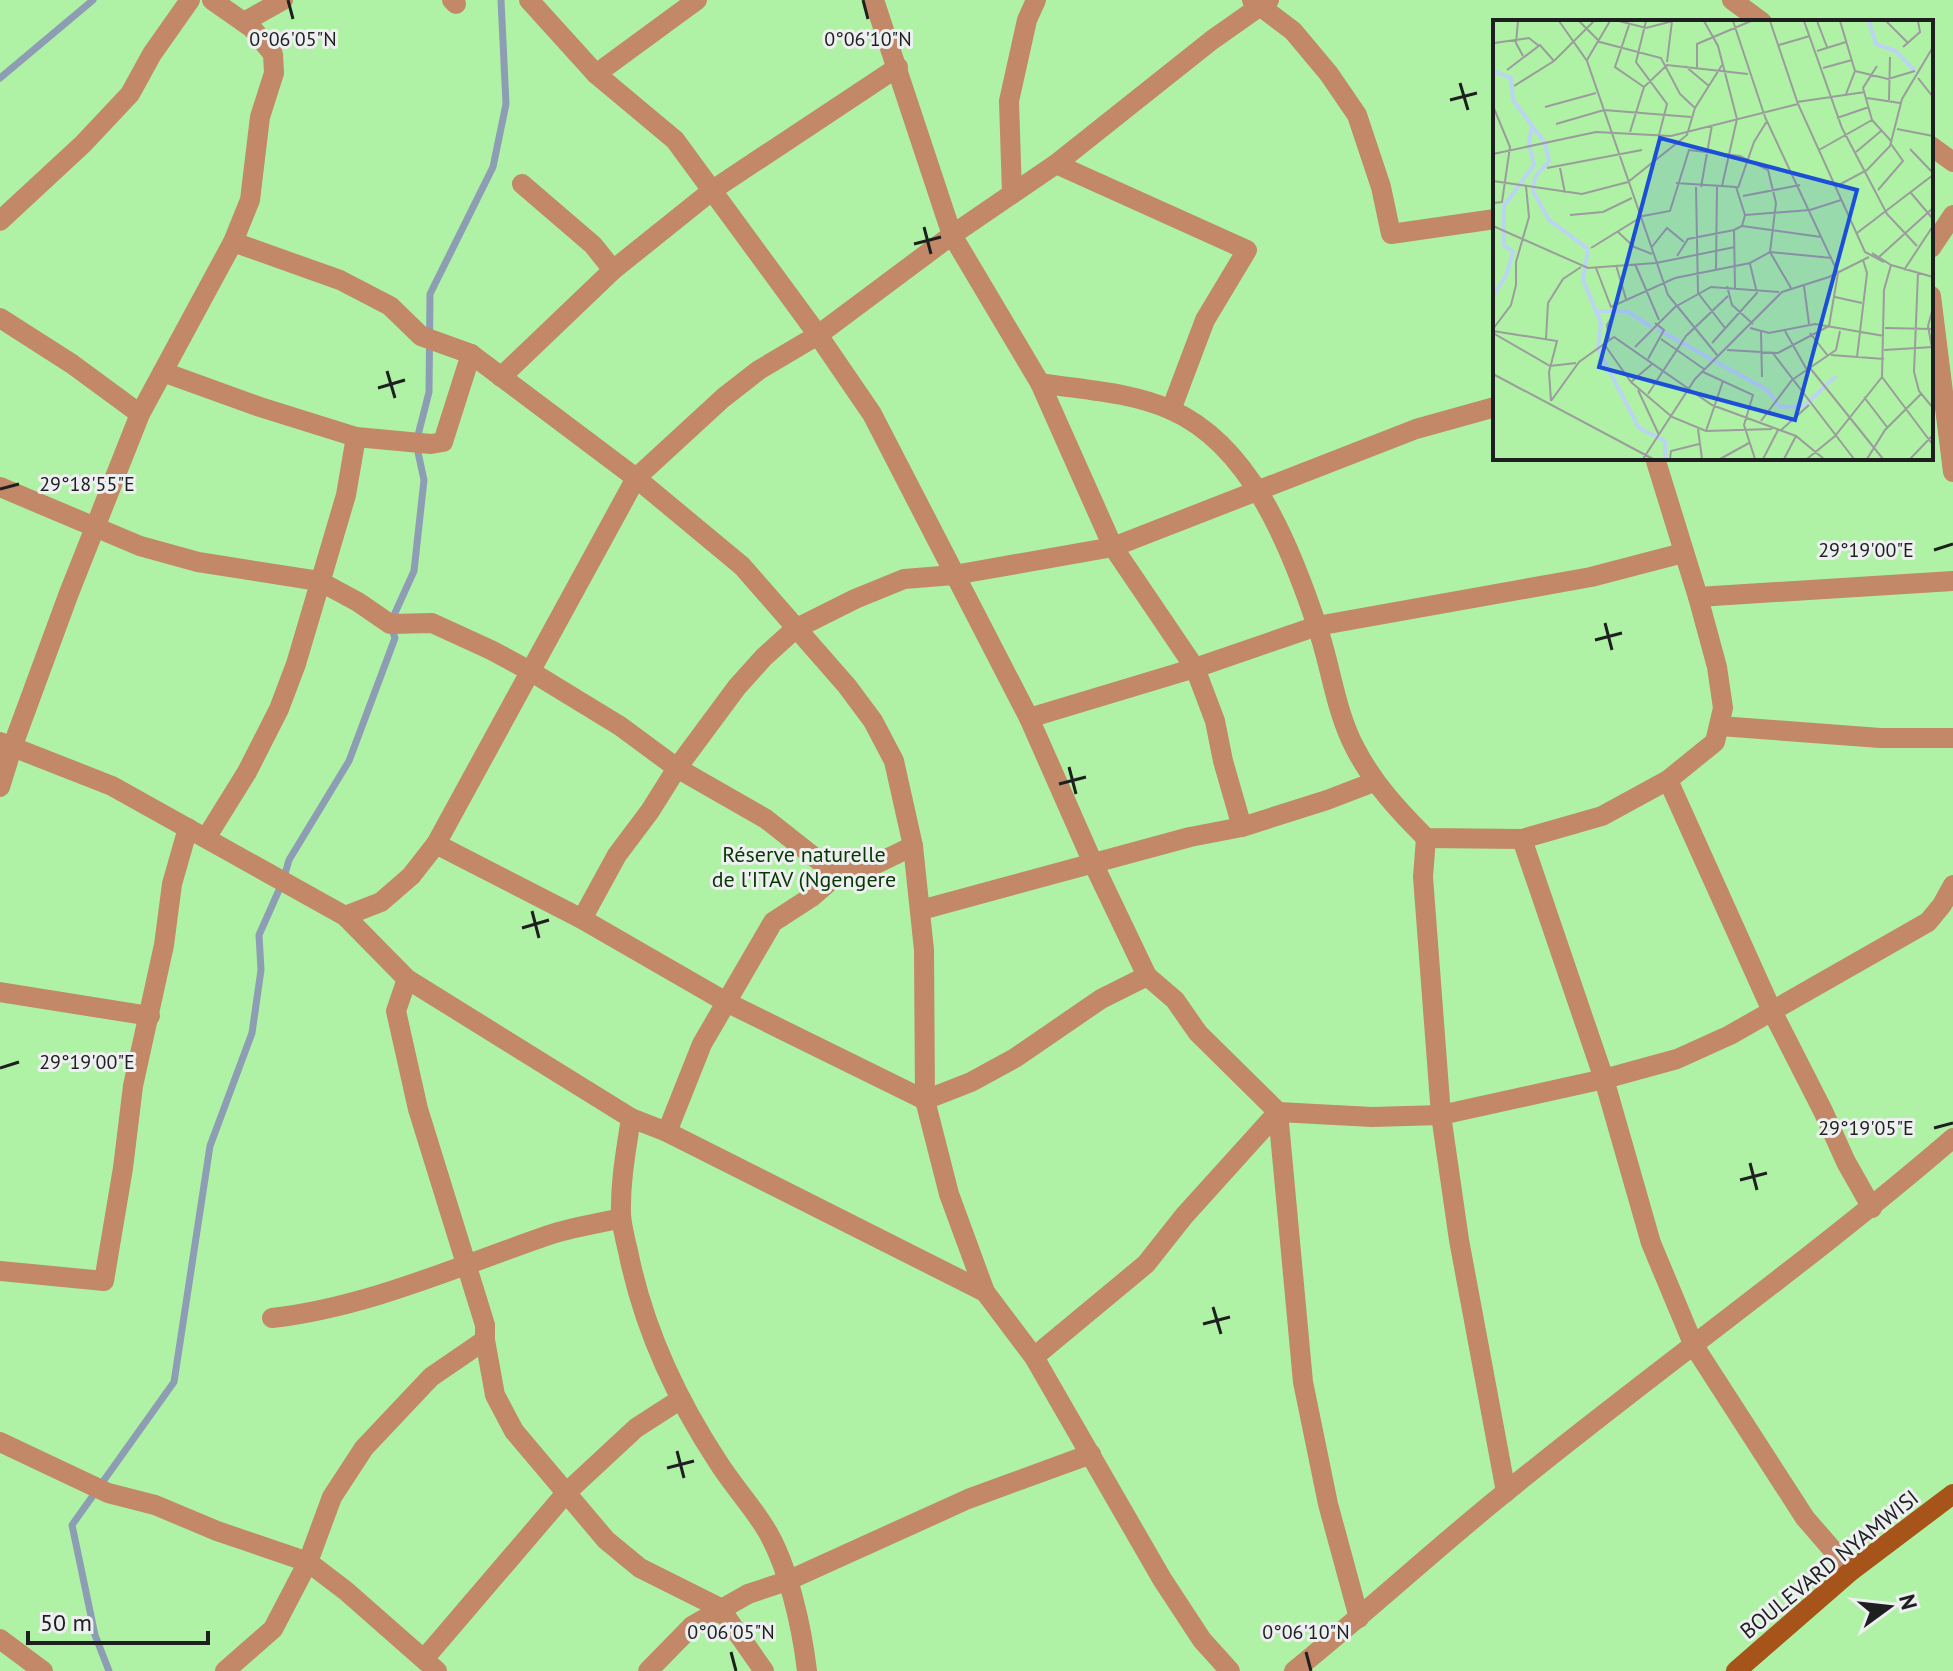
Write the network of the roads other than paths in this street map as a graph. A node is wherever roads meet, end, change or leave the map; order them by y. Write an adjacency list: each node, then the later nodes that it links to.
1 (190, 0): 22 (street)
2 (212, 0): 11 (street)
3 (283, 0): 11 (street)
4 (529, 0): 13 (street)
5 (697, 0): 13 (street)
6 (874, 0): 12 (street)
7 (1036, 0): 19 (street)
8 (1732, 0): 10 (street)
9 (1260, 2): 16 (street); 21 (street)
10 (1759, 20)
11 (244, 22): 24 (street)
12 (898, 67): 18 (street); 23 (street)
13 (596, 74): 18 (street)
14 (1933, 147): 15 (street)
15 (1953, 162)
16 (1056, 164): 19 (street); 36 (street)
17 (522, 184): 26 (street)
18 (714, 189): 26 (street); 29 (street)
19 (1012, 194): 23 (street)
20 (1953, 215): 25 (street)
21 (1493, 219)
22 (0, 221)
23 (952, 235): 29 (street); 33 (street)
24 (233, 242): 30 (street); 31 (street)
25 (1933, 245)
26 (613, 270): 32 (street)
27 (1933, 315): 35 (street)
28 (0, 318): 37 (street)
29 (818, 335): 41 (street); 47 (street)
30 (471, 354): 32 (street); 38 (street)
31 (163, 372): 37 (street); 38 (street)
32 (501, 377): 41 (street)
33 (1040, 383): 36 (street); 45 (street)
34 (1493, 408): 43 (street)
35 (1943, 409): 40 (street)
36 (1171, 410): 43 (street)
37 (140, 414): 44 (street)
38 (356, 437): 48 (street)
39 (1656, 460): 46 (street)
40 (1953, 472)
41 (636, 478): 52 (street); 54 (street)
42 (0, 487): 44 (street)
43 (1259, 492): 45 (street); 51 (street)
44 (95, 526): 48 (street); 58 (street)
45 (1113, 547): 47 (street); 53 (street)
46 (1683, 553): 50 (street); 51 (street)
47 (954, 575): 52 (street); 55 (street)
48 (319, 581): 54 (street); 64 (street)
49 (1953, 581): 50 (street)
50 (1698, 597): 56 (street)
51 (1317, 626): 53 (street); 61 (street)
52 (795, 629): 59 (street); 68 (street)
53 (1195, 668): 55 (street); 63 (street)
54 (530, 671): 59 (street); 67 (street)
55 (1029, 718): 69 (street)
56 (1720, 726): 57 (street); 60 (street)
57 (1953, 738)
58 (6, 743): 62 (street); 64 (street)
59 (677, 768): 70 (street); 75 (street)
60 (1668, 780): 66 (street); 80 (street)
61 (1374, 782): 63 (street); 65 (street)
62 (0, 787)
63 (1242, 827): 69 (street)
64 (197, 833): 74 (street); 81 (street)
65 (1426, 838): 66 (street); 85 (street)
66 (1522, 839): 82 (street)
67 (436, 844): 74 (street); 75 (street)
68 (913, 846): 70 (street); 72 (street)
69 (1093, 863): 72 (street); 76 (street)
70 (837, 875): 79 (street)
71 (1953, 885): 73 (street)
72 (921, 910): 83 (street)
73 (1948, 910): 80 (street)
74 (345, 916): 77 (street)
75 (582, 919): 79 (street)
76 (1147, 976): 83 (street); 84 (street)
77 (407, 979): 86 (street); 91 (street)
78 (0, 992): 81 (street)
79 (726, 1002): 83 (street); 87 (street)
80 (1772, 1011): 82 (street); 89 (street)
81 (150, 1016): 92 (street)
82 (1604, 1079): 85 (street); 96 (street)
83 (925, 1100): 93 (street)
84 (1278, 1112): 85 (street); 97 (street); 108 (street)
85 (1441, 1115): 101 (street)
86 (631, 1118): 87 (street); 90 (street)
87 (667, 1132): 93 (street)
88 (1953, 1138): 89 (street)
89 (1872, 1208): 96 (street)
90 (621, 1218): 91 (street); 98 (street)
91 (468, 1265): 94 (street); 95 (street)
92 (0, 1271)
93 (985, 1292): 97 (street)
94 (272, 1318)
95 (485, 1340): 102 (street); 104 (street)
96 (1694, 1346): 101 (street); 105 (street)
97 (1034, 1357): 100 (street)
98 (681, 1399): 102 (street); 106 (street)
99 (0, 1442): 104 (street)
100 (1091, 1454): 106 (street); 116 (street)
101 (1506, 1492): 108 (street)
102 (566, 1493): 107 (street); 110 (street)
103 (1950, 1503): 105 (main road, BOULEVARD NYAMWISI)
104 (308, 1562): 110 (street); 112 (street)
105 (1851, 1571): 118 (main road, BOULEVARD NYAMWISI)
106 (787, 1581): 107 (street); 115 (street)
107 (720, 1608): 113 (street); 114 (street)
108 (1359, 1618): 117 (street)
109 (0, 1639): 111 (street)
110 (430, 1665)
111 (43, 1671)
112 (225, 1671)
113 (648, 1671)
114 (764, 1671)
115 (807, 1671)
116 (1230, 1671)
117 (1294, 1671)
118 (1736, 1671)

